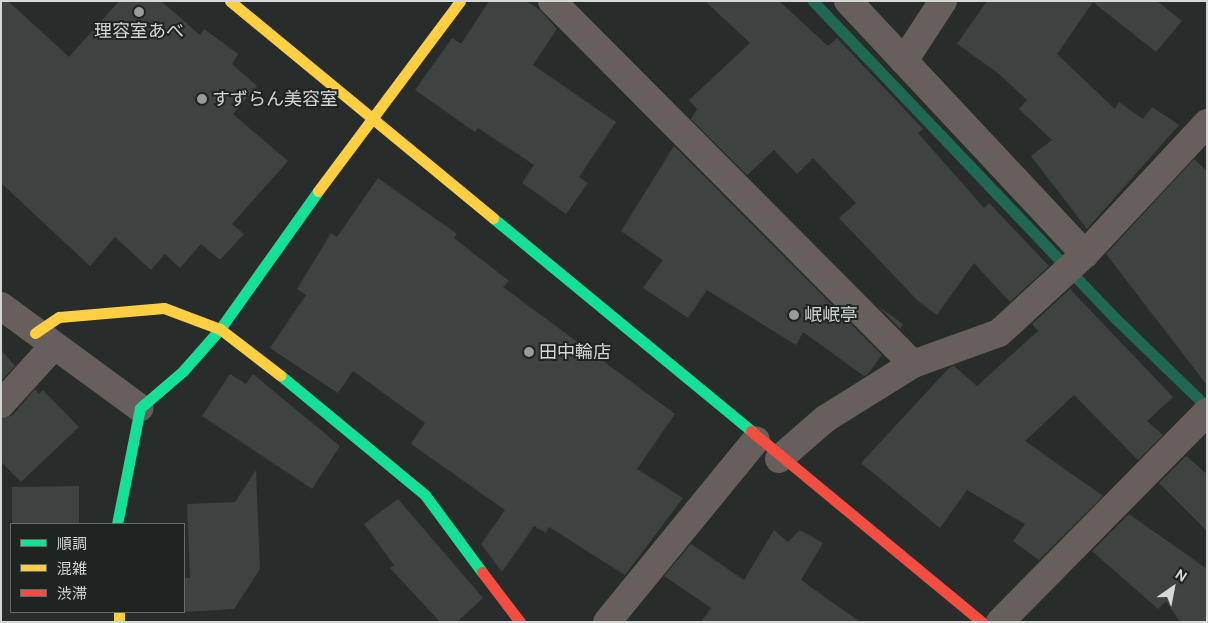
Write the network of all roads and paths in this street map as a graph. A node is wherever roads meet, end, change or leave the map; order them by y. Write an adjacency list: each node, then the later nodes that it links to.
1 (230, 1): 7 (street)
2 (460, 1): 7 (street)
3 (552, 1): 13 (street)
4 (848, 1): 6 (street)
5 (943, 1): 6 (street)
6 (904, 61): 9 (street)
7 (371, 116): 11 (street); 17 (street)
8 (1207, 123): 9 (street)
9 (1085, 254): 13 (street)
10 (1, 306): 12 (street)
11 (220, 329): 12 (street); 15 (street); 20 (street)
12 (44, 340): 14 (street); 15 (street)
13 (913, 364): 18 (street)
14 (1, 404)
15 (140, 408): 19 (street)
16 (1207, 412): 23 (street)
17 (756, 440): 18 (street); 21 (street)
18 (779, 459): 22 (street)
19 (116, 523)
20 (520, 622)
21 (607, 622)
22 (982, 622)
23 (1000, 622)

